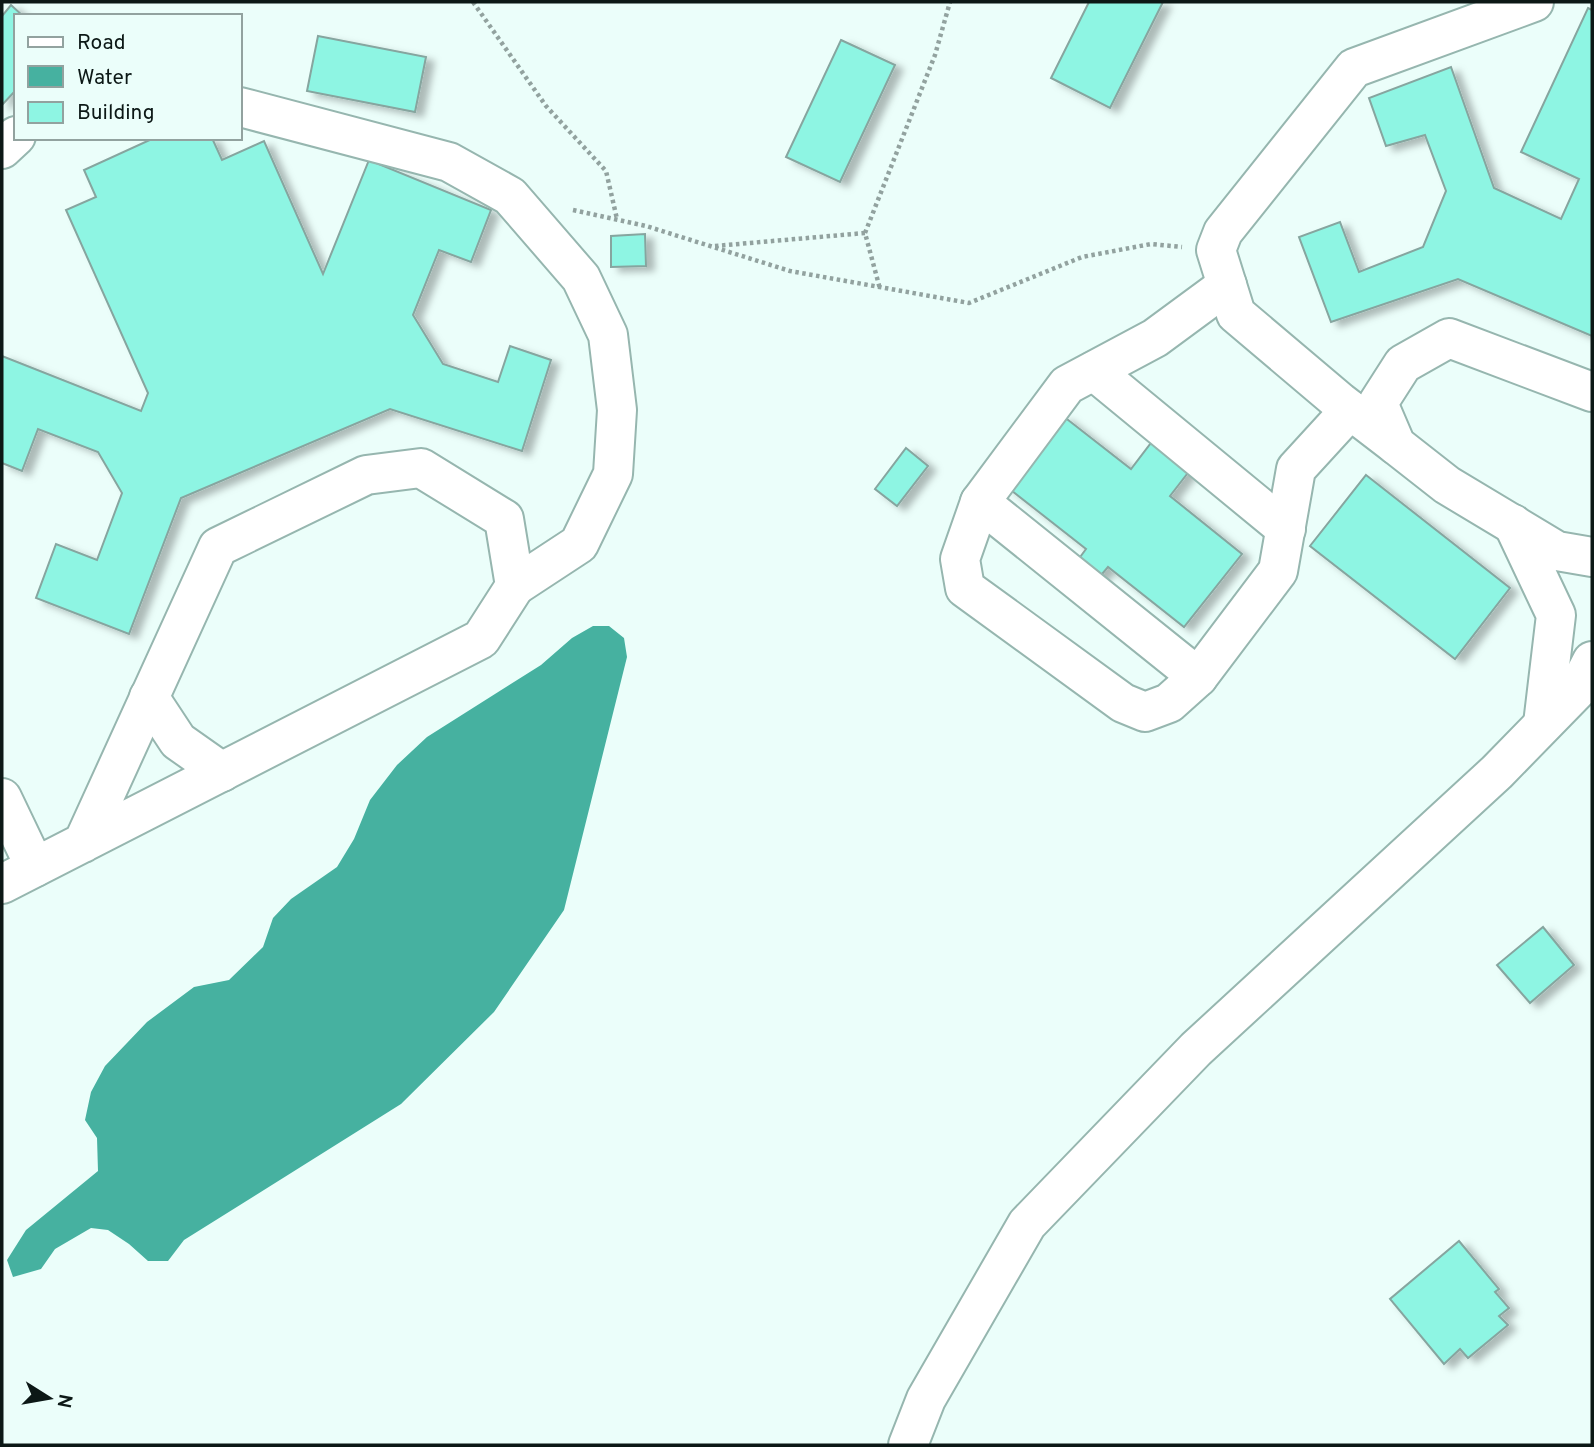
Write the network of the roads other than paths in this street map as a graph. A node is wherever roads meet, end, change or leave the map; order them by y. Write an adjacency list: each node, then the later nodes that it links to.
1 (1534, 2): 3 (lane)
2 (242, 108): 12 (lane)
3 (1221, 268): 4 (lane); 6 (lane)
4 (1094, 371): 8 (lane); 10 (lane)
5 (1592, 392): 7 (lane)
6 (1350, 410): 7 (lane); 10 (lane)
7 (1396, 445): 9 (lane)
8 (980, 502): 14 (lane); 14 (lane)
9 (1513, 524): 11 (lane); 16 (lane)
10 (1286, 529): 14 (lane)
11 (1592, 557)
12 (514, 586): 15 (lane); 17 (lane)
13 (1592, 660): 16 (lane)
14 (1198, 677)
15 (149, 696): 17 (lane); 19 (lane)
16 (1543, 724): 22 (lane)
17 (222, 772): 19 (lane)
18 (2, 798): 20 (lane)
19 (83, 843): 20 (lane)
20 (35, 867): 21 (lane)
21 (2, 884)
22 (908, 1445)

